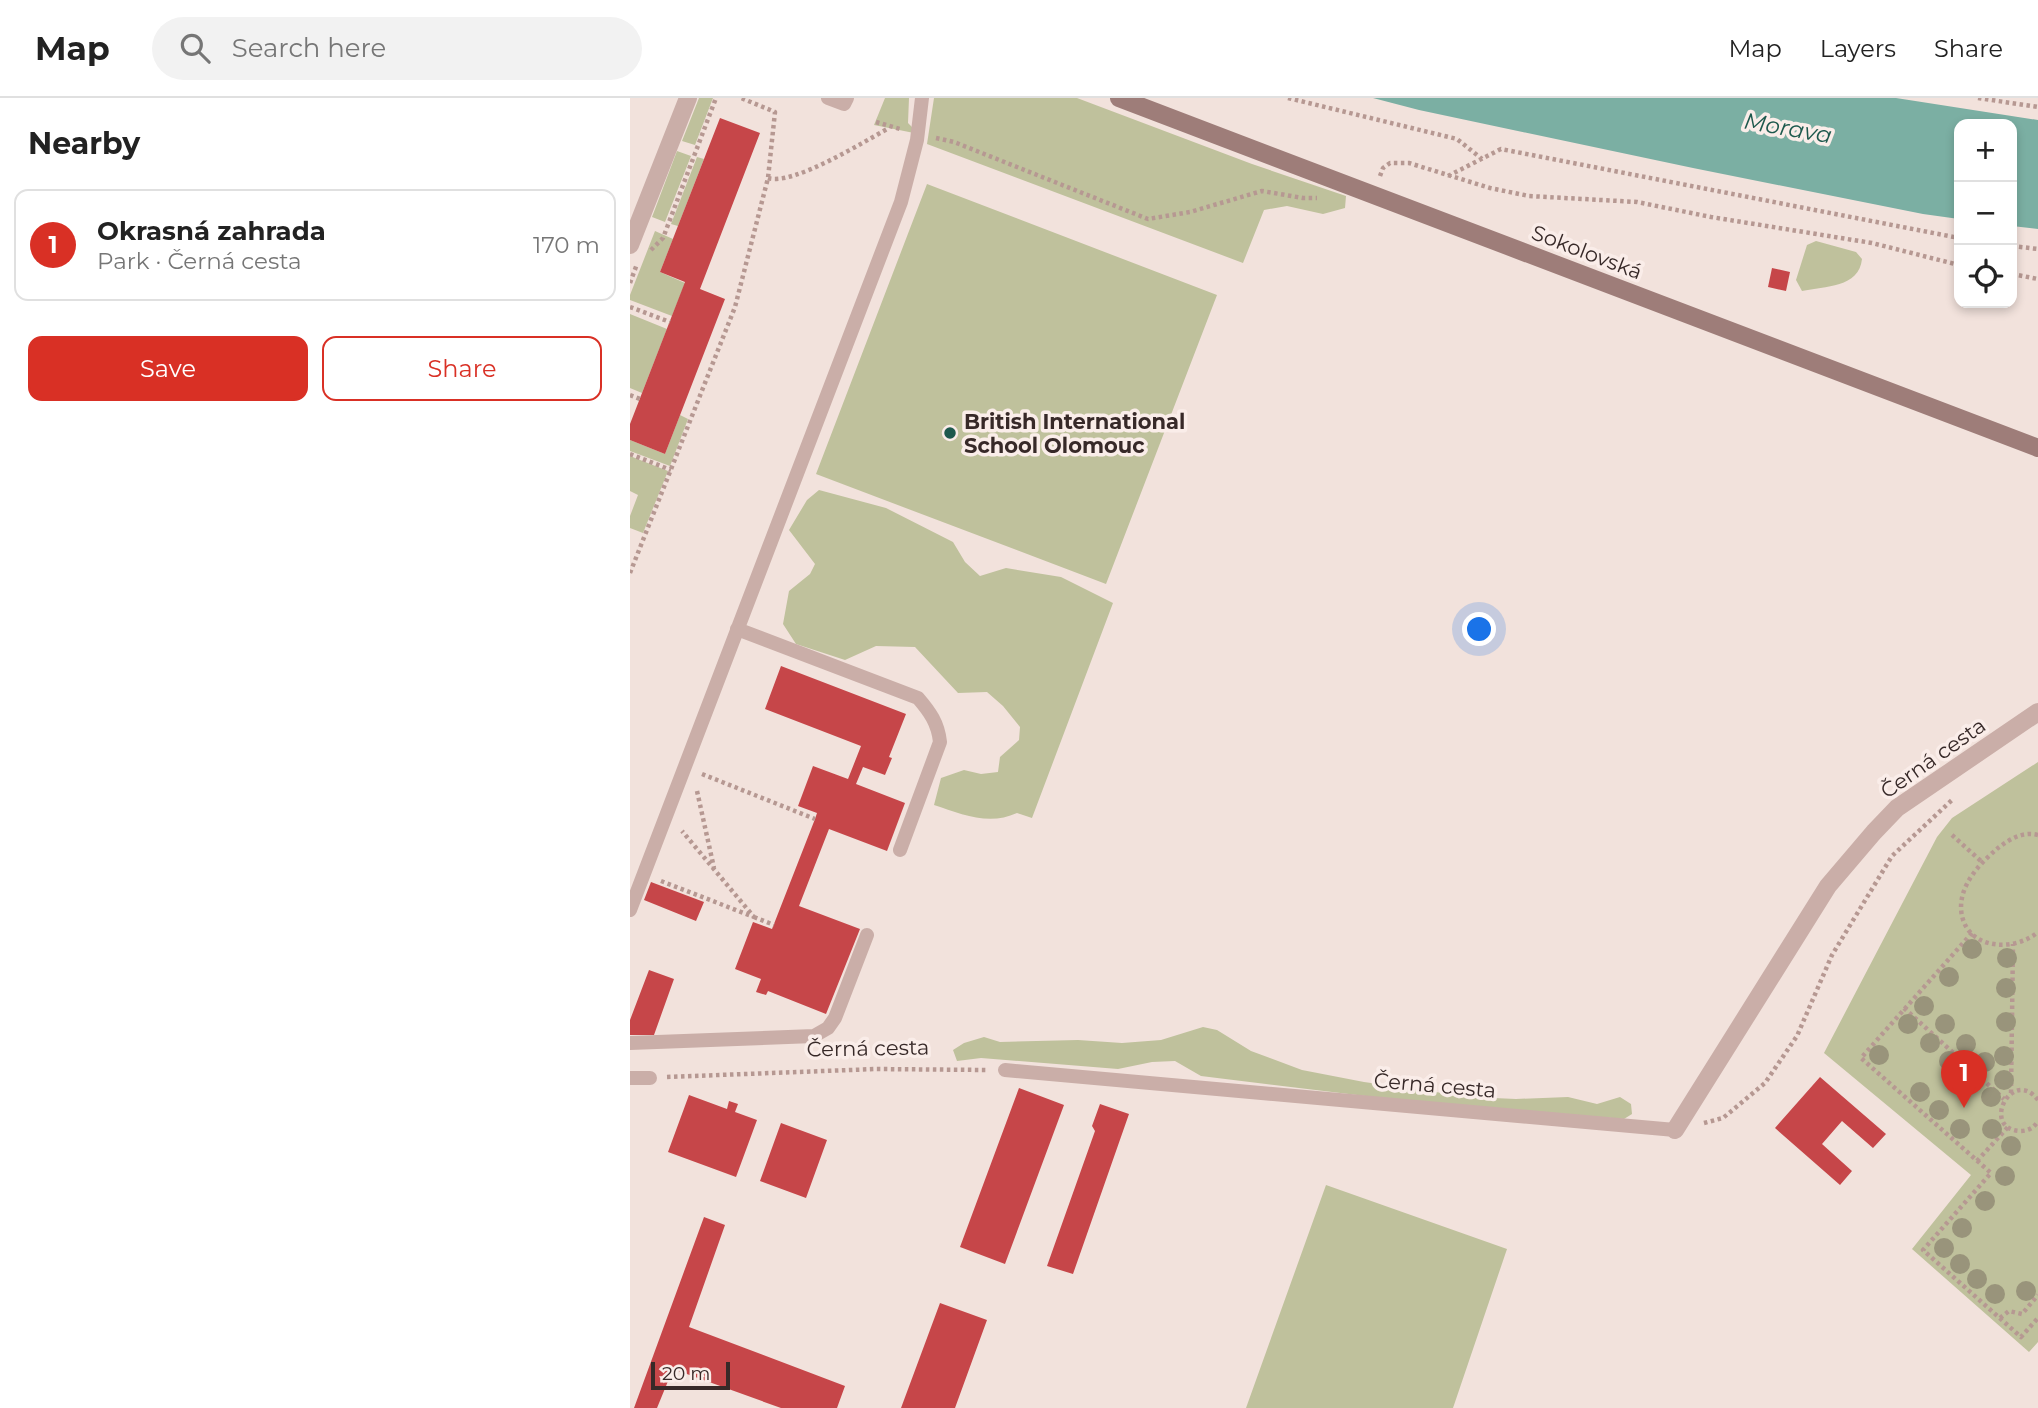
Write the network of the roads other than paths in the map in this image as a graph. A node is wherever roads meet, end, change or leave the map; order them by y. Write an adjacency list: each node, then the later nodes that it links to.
1 (688, 98): 6 (street)
2 (828, 98): 3 (lane)
3 (847, 98)
4 (922, 98): 9 (lane)
5 (1119, 98): 8 (street, Sokolovská)
6 (635, 217): 7 (street)
7 (630, 245)
8 (2038, 448)
9 (737, 629): 11 (lane); 12 (lane)
10 (2038, 712): 18 (street, Černá cesta)
11 (900, 850)
12 (630, 910)
13 (867, 936): 14 (lane)
14 (630, 1043)
15 (1005, 1070): 18 (lane, Černá cesta)
16 (650, 1078): 17 (lane)
17 (630, 1079)
18 (1675, 1130)

